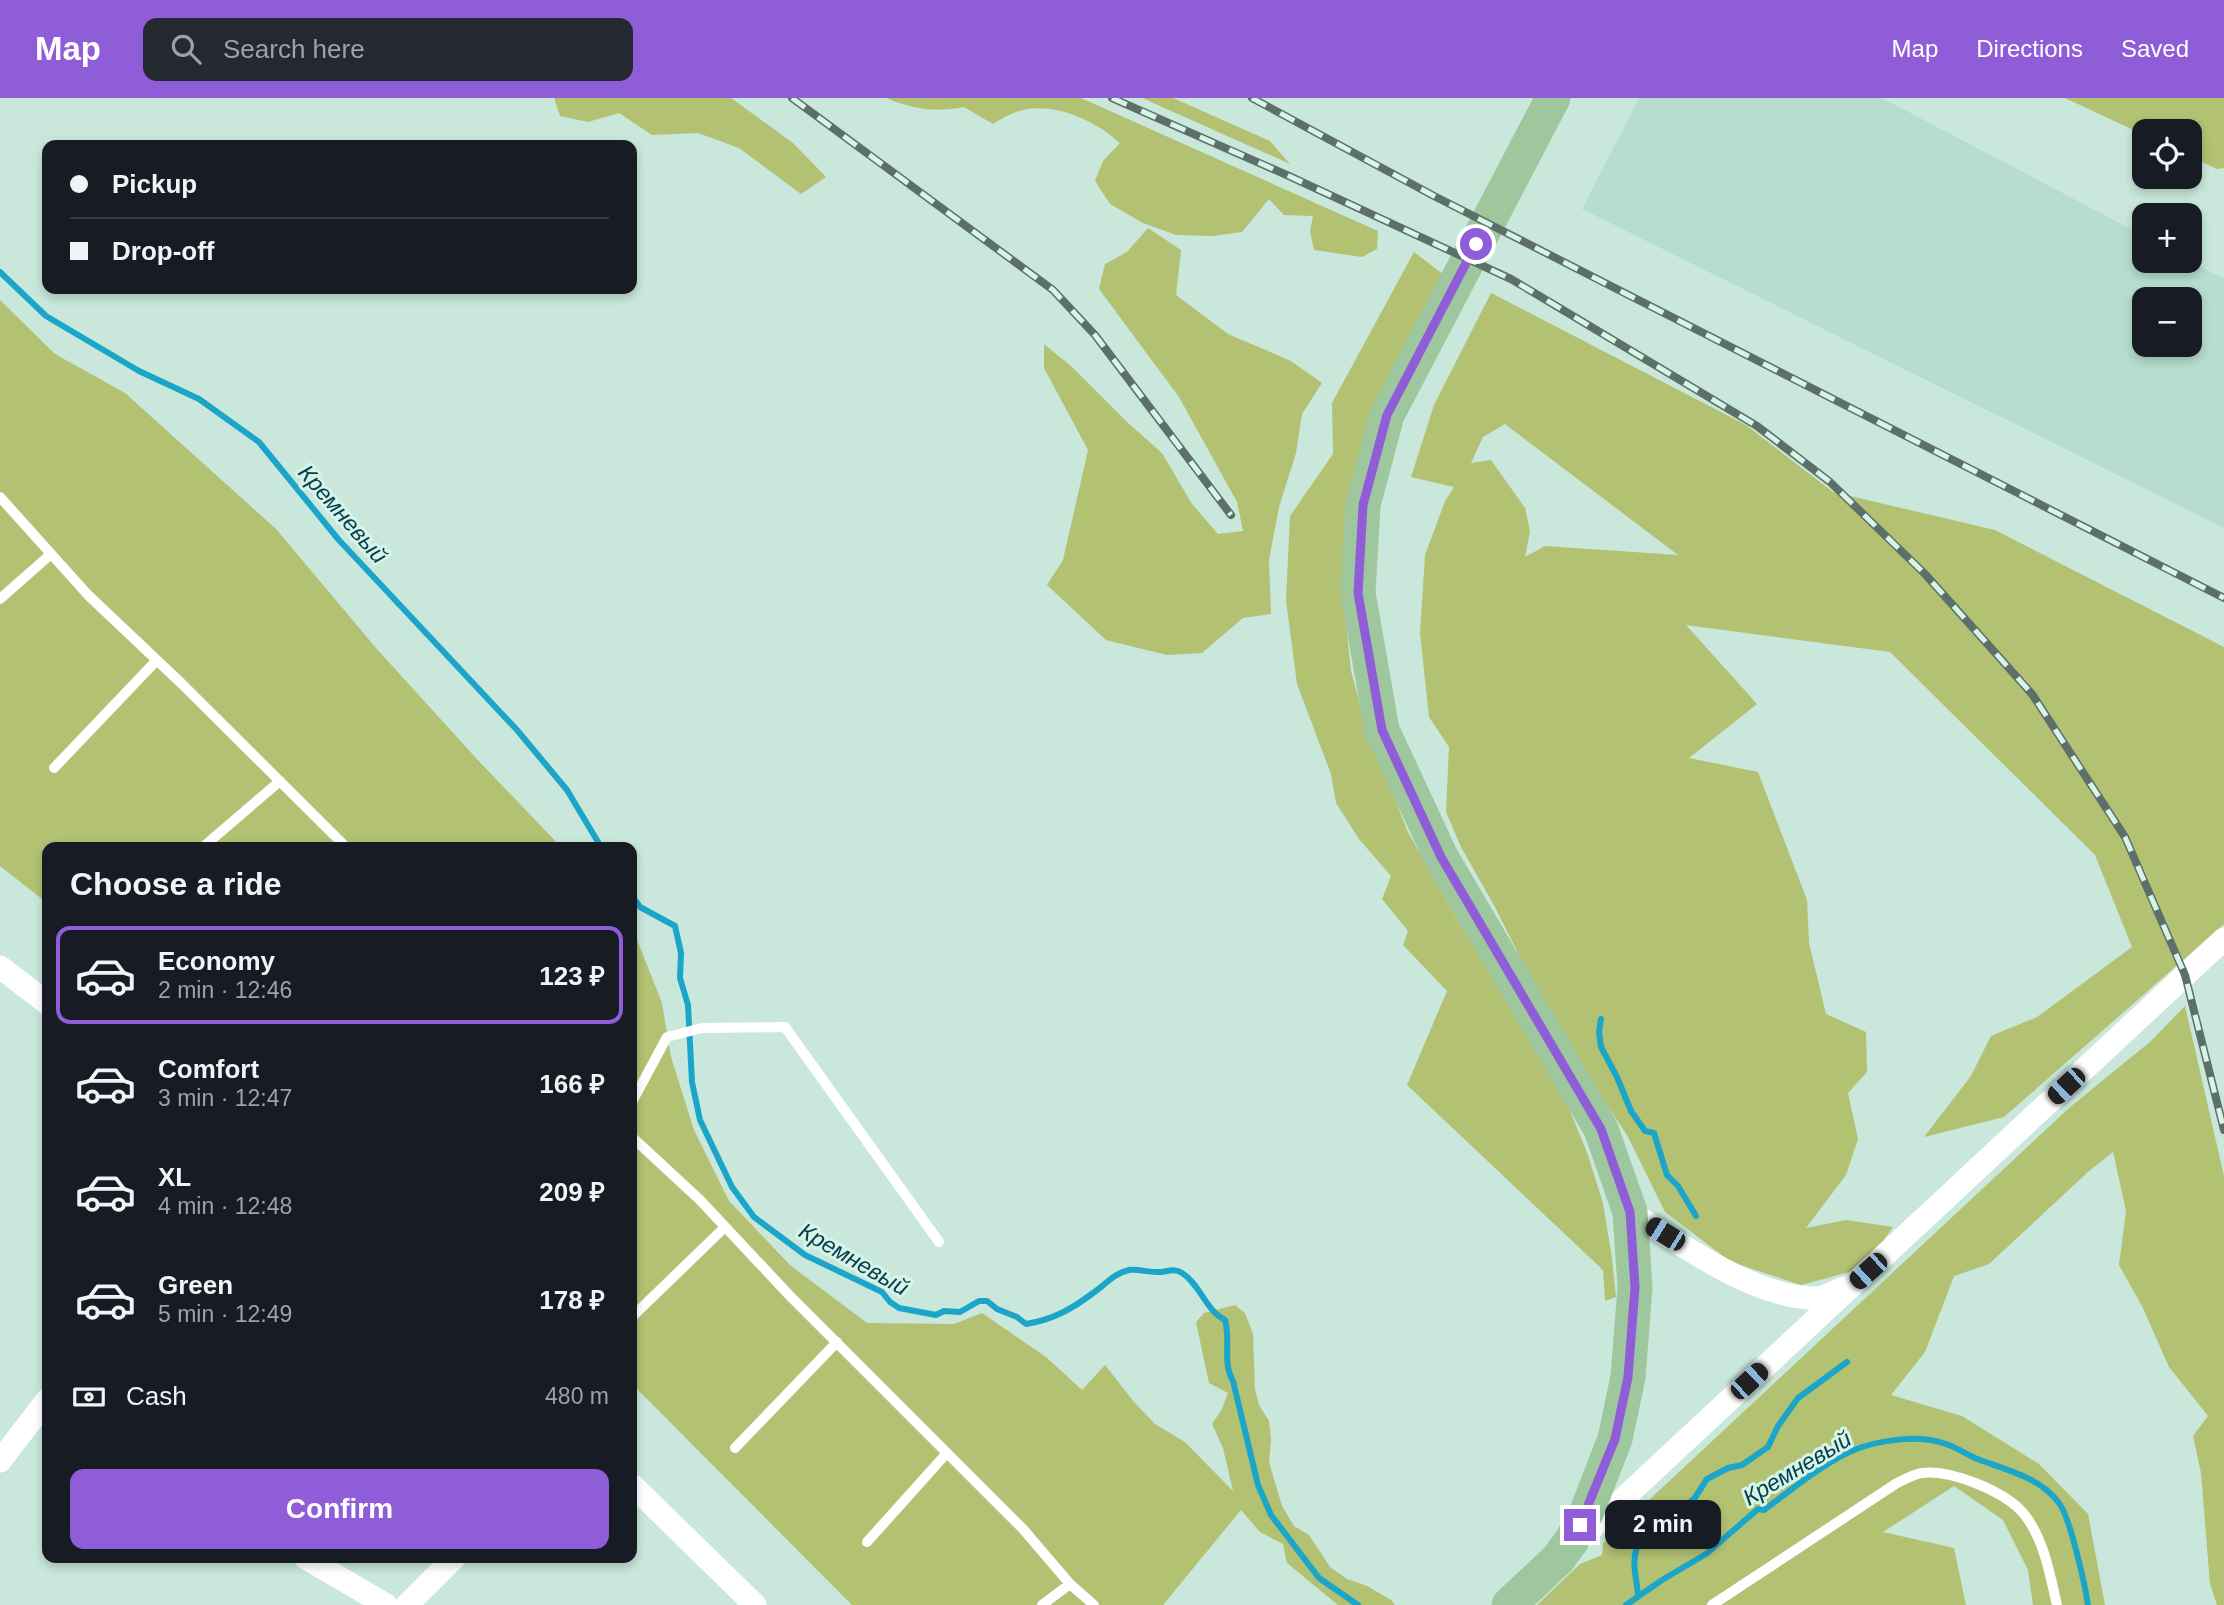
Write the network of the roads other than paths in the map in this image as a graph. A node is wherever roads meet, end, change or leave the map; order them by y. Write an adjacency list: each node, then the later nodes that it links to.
1 (1552, 98): 15 (main road)
2 (0, 497): 3 (lane)
3 (51, 554): 4 (lane); 5 (lane)
4 (0, 599)
5 (157, 660): 6 (lane); 7 (lane)
6 (54, 768)
7 (280, 781): 8 (lane); 9 (lane)
8 (209, 842)
9 (341, 842)
10 (2223, 942): 18 (street)
11 (0, 967): 12 (street)
12 (42, 999)
13 (637, 1093): 17 (lane)
14 (637, 1142): 16 (lane)
15 (1630, 1212): 18 (street); 27 (main road)
16 (725, 1227): 19 (lane); 20 (lane)
17 (939, 1242)
18 (1853, 1284): 27 (street)
19 (637, 1312)
20 (836, 1342): 22 (lane); 23 (lane)
21 (42, 1406): 24 (street)
22 (735, 1448)
23 (946, 1454): 26 (lane); 30 (lane)
24 (0, 1461)
25 (637, 1490): 33 (street)
26 (867, 1542)
27 (1558, 1559): 36 (main road)
28 (315, 1563): 31 (street)
29 (449, 1563): 32 (street)
30 (1070, 1584): 34 (lane); 35 (lane)
31 (386, 1605)
32 (407, 1605)
33 (755, 1605)
34 (1042, 1605)
35 (1094, 1605)
36 (1508, 1605)
37 (1712, 1605): 38 (lane)
38 (2056, 1605)

